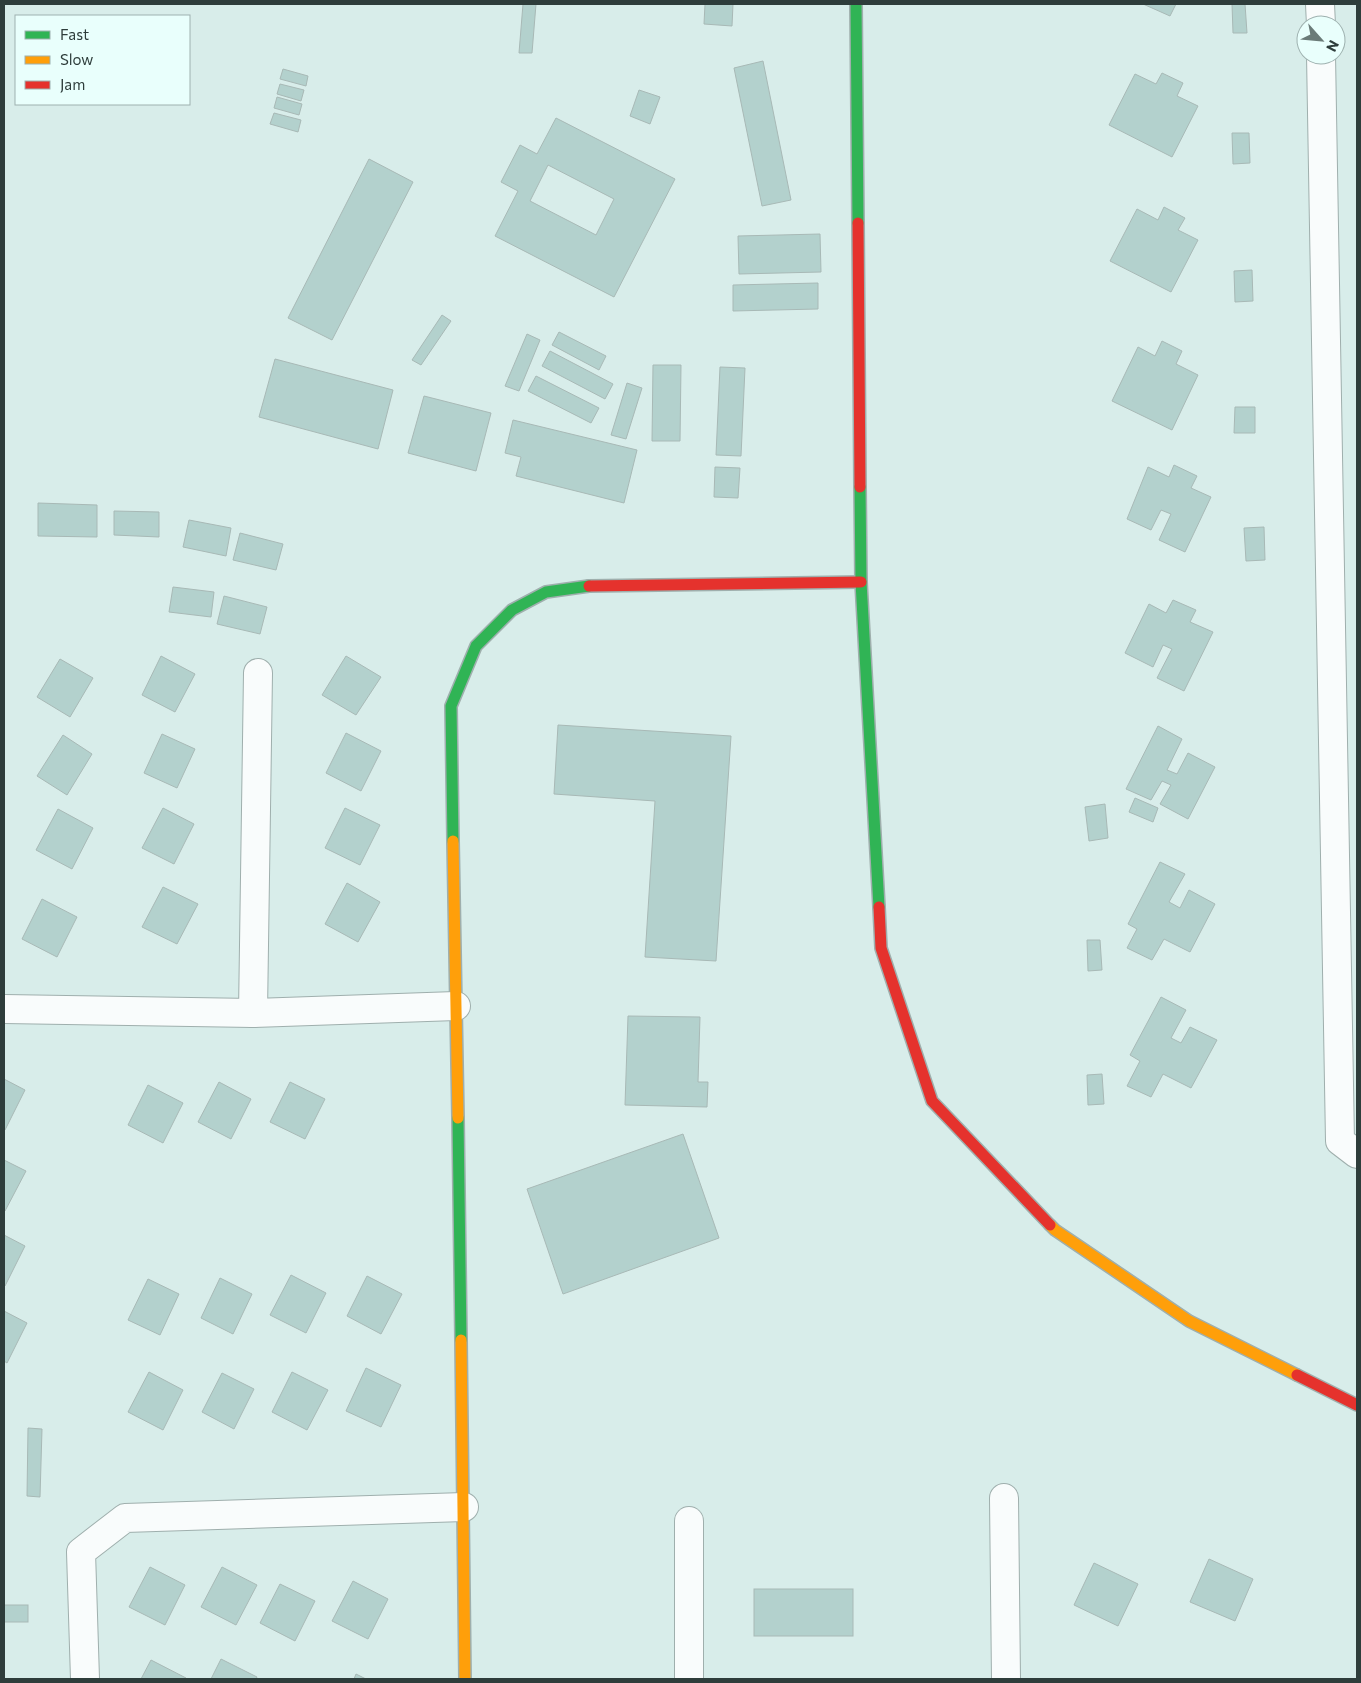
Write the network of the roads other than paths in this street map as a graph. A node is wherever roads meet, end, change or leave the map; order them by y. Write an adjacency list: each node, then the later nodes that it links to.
1 (856, 4): 3 (street)
2 (1321, 65): 8 (street)
3 (861, 582): 5 (street); 9 (street)
4 (258, 673): 7 (street)
5 (456, 1006): 7 (street); 11 (street)
6 (4, 1009): 7 (street)
7 (254, 1013)
8 (1357, 1154)
9 (1357, 1406)
10 (1004, 1498): 16 (street)
11 (464, 1507): 13 (street); 14 (street)
12 (689, 1521): 15 (street)
13 (86, 1679)
14 (466, 1679)
15 (689, 1679)
16 (1006, 1679)

